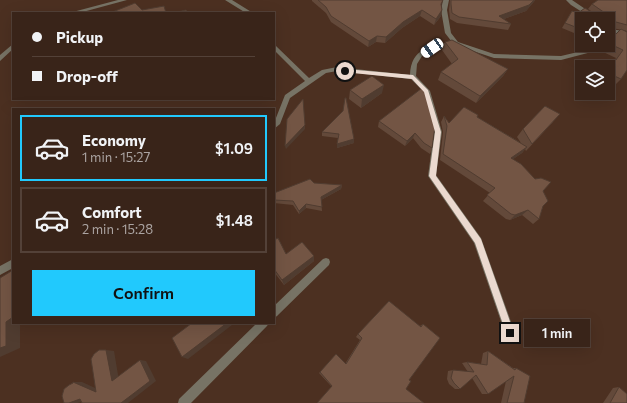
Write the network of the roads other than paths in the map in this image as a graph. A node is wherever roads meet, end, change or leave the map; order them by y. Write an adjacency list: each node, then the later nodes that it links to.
1 (124, 0): 5 (street)
2 (228, 0): 6 (street)
3 (446, 0): 10 (street)
4 (569, 0): 7 (street)
5 (76, 12)
6 (248, 12)
7 (586, 12)
8 (615, 30): 9 (street)
9 (627, 34)
10 (456, 43): 13 (street); 15 (street)
11 (12, 47): 14 (street)
12 (275, 48): 16 (street)
13 (585, 52)
14 (0, 59)
15 (413, 77): 16 (street); 23 (street)
16 (309, 82): 17 (street)
17 (275, 125)
18 (326, 262): 21 (street)
19 (12, 264): 20 (street)
20 (0, 271)
21 (275, 312)
22 (263, 324): 24 (street)
23 (510, 333)
24 (183, 403)

